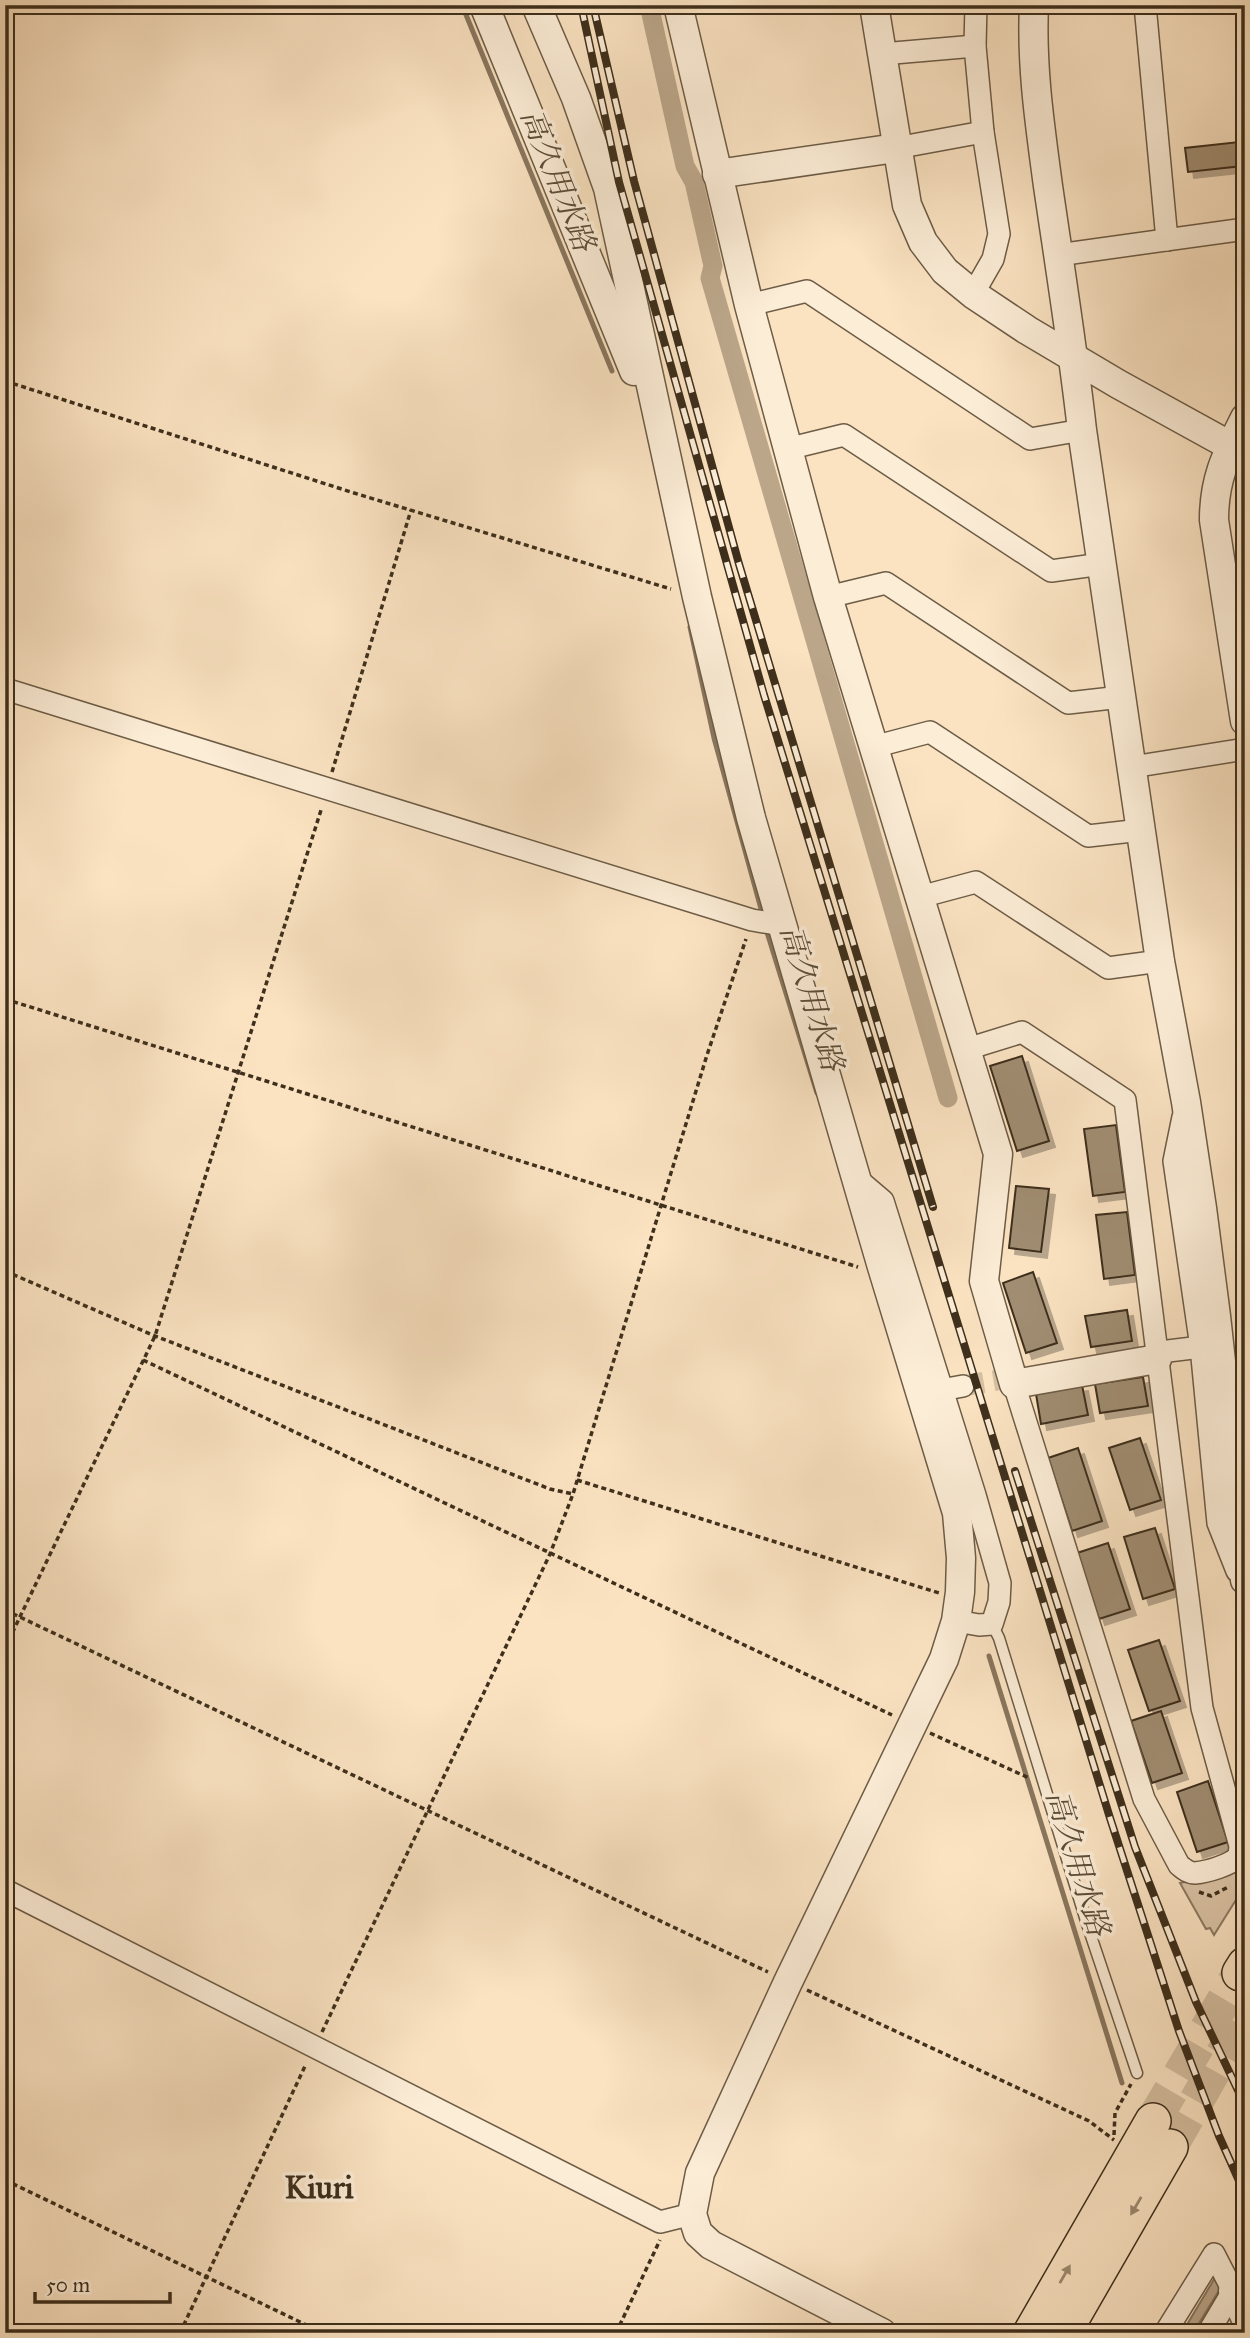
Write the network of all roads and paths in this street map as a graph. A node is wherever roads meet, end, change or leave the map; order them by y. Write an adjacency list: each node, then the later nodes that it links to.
1 (484, 5): 24 (street)
2 (518, 5): 11 (street)
3 (536, 5): 11 (street)
4 (678, 5): 14 (street)
5 (874, 5): 10 (street)
6 (976, 5): 9 (street)
7 (1034, 5): 17 (street)
8 (1145, 5): 16 (street)
9 (975, 46): 10 (street); 12 (street)
10 (882, 54): 13 (street)
11 (565, 73): 24 (street)
12 (983, 132): 13 (street); 18 (street)
13 (896, 148): 14 (street); 18 (street)
14 (717, 174): 19 (street)
15 (1245, 229): 16 (street)
16 (1167, 240): 17 (street)
17 (1058, 255): 20 (street)
18 (973, 294): 20 (street)
19 (749, 305): 23 (street); 25 (street)
20 (1074, 358): 23 (street); 26 (street)
21 (5, 381): 27 (path)
22 (1245, 418): 26 (street)
23 (1082, 430): 28 (street)
24 (663, 442): 41 (street)
25 (787, 449): 28 (street); 30 (street)
26 (1238, 450): 31 (street)
27 (411, 510): 29 (path); 38 (path)
28 (1102, 564): 33 (street)
29 (670, 589)
30 (828, 597): 33 (street); 35 (street)
31 (1236, 606): 34 (street)
32 (5, 689): 38 (street)
33 (1121, 697): 37 (street)
34 (1245, 721)
35 (873, 747): 39 (street); 40 (street)
36 (1245, 749): 37 (street)
37 (1132, 767): 39 (street)
38 (328, 788): 41 (street); 45 (path)
39 (1141, 830): 42 (street)
40 (920, 897): 42 (street); 44 (street)
41 (764, 921): 47 (street); 48 (path)
42 (1160, 961): 46 (street)
43 (5, 999): 45 (path)
44 (967, 1049): 53 (street); 56 (street)
45 (239, 1071): 48 (path); 51 (path)
46 (1186, 1102): 52 (street); 55 (street)
47 (856, 1178): 58 (street); 67 (street)
48 (662, 1204): 49 (path); 59 (path)
49 (862, 1269)
50 (5, 1271): 51 (path)
51 (155, 1336): 54 (path); 60 (path)
52 (1201, 1347): 53 (street); 63 (street)
53 (1162, 1355): 56 (street); 56 (street)
54 (143, 1360): 61 (path); 66 (path)
55 (1233, 1379): 62 (street)
56 (1014, 1384)
57 (963, 1386): 58 (street)
58 (941, 1390): 68 (street)
59 (577, 1479): 60 (path); 64 (path)
60 (573, 1494): 61 (path)
61 (550, 1554): 70 (path); 72 (path)
62 (1245, 1580)
63 (1245, 1589)
64 (945, 1595)
65 (5, 1609): 66 (path)
66 (20, 1617): 69 (path); 72 (path)
67 (956, 1621): 68 (street); 70 (street)
68 (992, 1624): 71 (lane)
69 (5, 1648)
70 (912, 1725): 71 (path); 74 (street)
71 (1043, 1784): 76 (lane)
72 (426, 1810): 74 (path); 75 (path)
73 (5, 1890): 75 (street)
74 (789, 1982): 77 (path); 79 (street)
75 (314, 2048): 79 (street); 80 (path)
76 (1137, 2073)
77 (1114, 2140)
78 (5, 2180): 80 (path)
79 (681, 2217): 85 (path); 86 (street)
80 (206, 2277): 83 (path); 84 (path)
81 (1233, 2291): 82 (street); 89 (street); 90 (street)
82 (1245, 2317)
83 (180, 2333)
84 (323, 2333)
85 (616, 2333)
86 (882, 2333)
87 (1031, 2333): 88 (main road, one-way to 88)
88 (1063, 2333)
89 (1165, 2333)
90 (1208, 2333)

